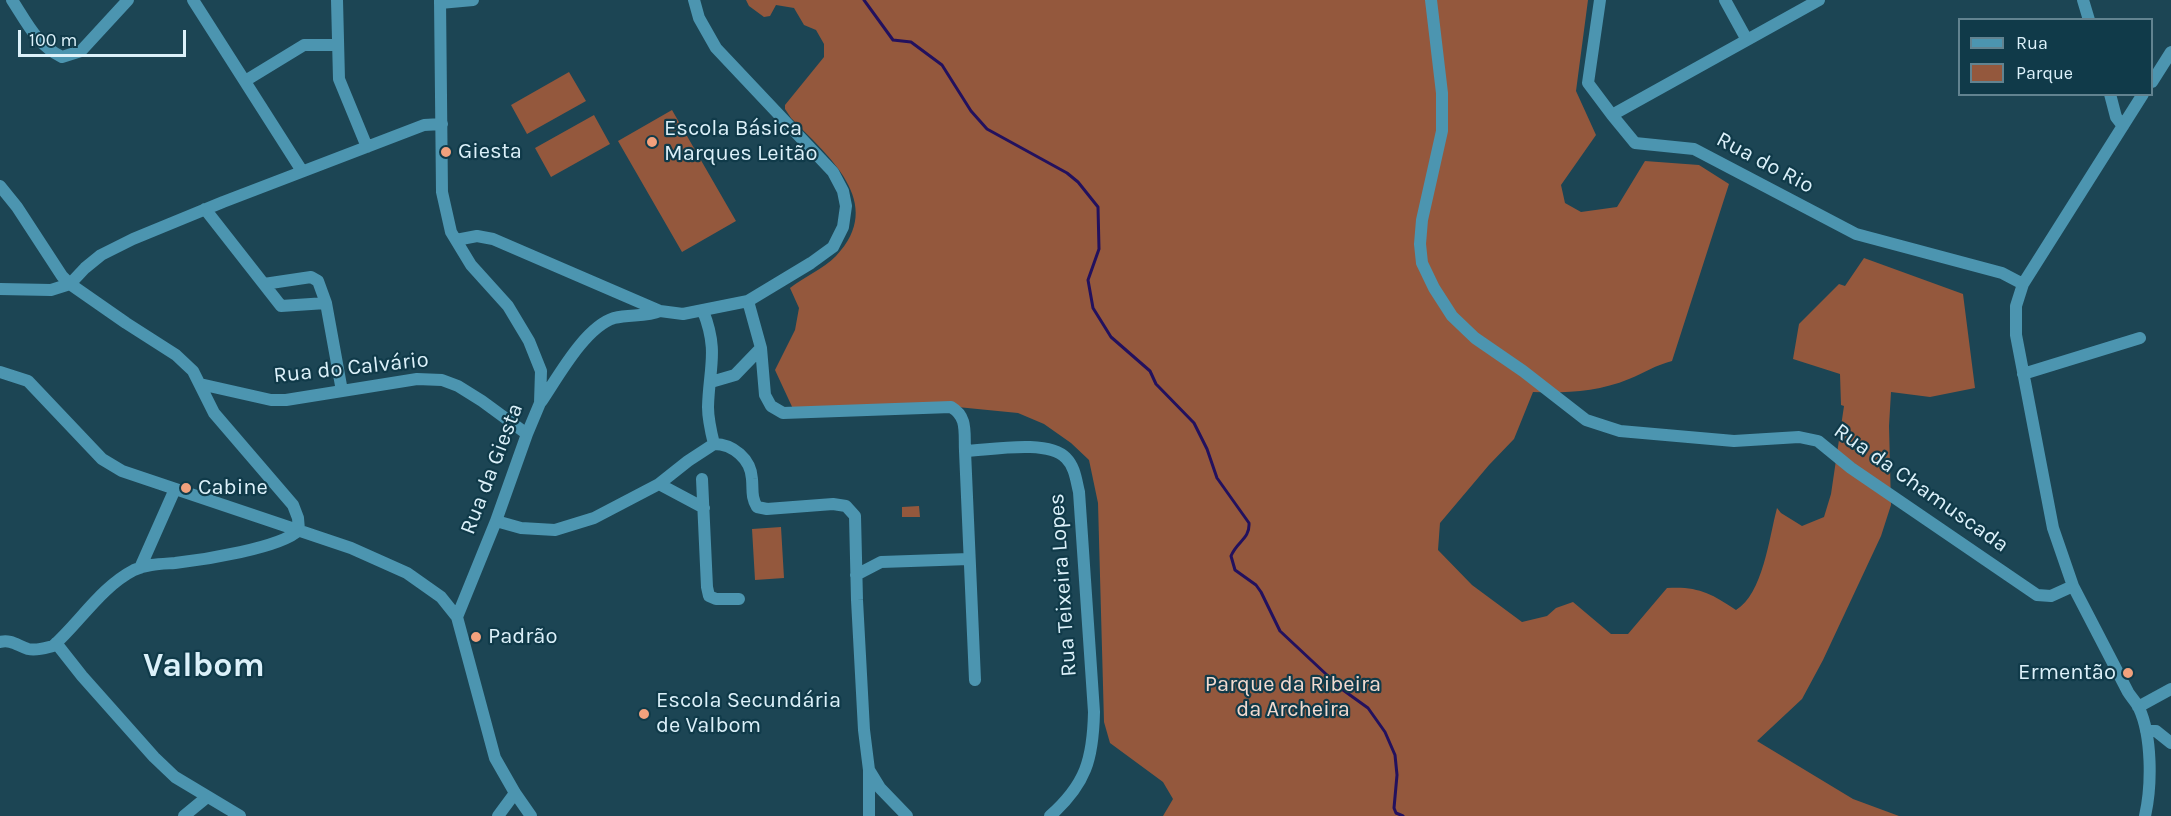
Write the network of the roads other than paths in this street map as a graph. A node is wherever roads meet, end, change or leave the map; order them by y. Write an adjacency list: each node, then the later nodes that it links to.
1 (12, 0): 2 (street)
2 (128, 0)
3 (193, 0): 18 (street)
4 (337, 0): 15 (street)
5 (473, 0): 12 (street)
6 (694, 0): 33 (street)
7 (1431, 0): 57 (street, Rua da Chamuscada)
8 (1600, 0): 21 (street, Rua do Rio)
9 (1725, 0): 14 (street)
10 (1820, 0): 14 (street)
11 (2083, 0): 13 (street)
12 (440, 1): 22 (street, Rua da Giesta)
13 (2088, 18)
14 (1747, 40): 21 (street)
15 (337, 45): 18 (street); 24 (street)
16 (2171, 52): 17 (street)
17 (2153, 79)
18 (245, 81): 25 (street)
19 (2111, 96): 23 (street)
20 (2143, 96): 23 (street)
21 (1612, 116): 31 (street, Rua do Rio)
22 (442, 124): 24 (street); 28 (street, Rua da Giesta)
23 (2123, 126): 31 (street)
24 (367, 147): 25 (street)
25 (302, 171): 27 (street)
26 (0, 186): 29 (street)
27 (205, 209): 29 (street); 30 (street)
28 (456, 240): 35 (street); 44 (street, Rua da Giesta)
29 (70, 284): 32 (street); 42 (street)
30 (264, 284): 34 (street); 34 (street)
31 (2023, 284): 40 (street)
32 (0, 289)
33 (748, 301): 36 (street); 38 (street)
34 (326, 303): 43 (street)
35 (660, 311): 36 (street); 44 (street)
36 (703, 311): 41 (street)
37 (2140, 338): 40 (street)
38 (761, 348): 41 (street); 47 (street)
39 (0, 372): 50 (street)
40 (2023, 374): 57 (street)
41 (711, 382): 46 (street)
42 (200, 384): 43 (street, Rua do Calvário); 53 (street)
43 (342, 391): 45 (street, Rua do Calvário)
44 (540, 403): 45 (street, Rua da Giesta)
45 (527, 434): 52 (street, Rua da Giesta)
46 (714, 444): 49 (street); 56 (street)
47 (965, 451): 54 (street); 76 (street, Rua Teixeira Lopes)
48 (702, 479): 51 (street)
49 (660, 484): 51 (street); 52 (street)
50 (175, 489): 53 (street); 55 (street)
51 (704, 508): 58 (street)
52 (496, 521): 59 (street, Rua da Giesta)
53 (299, 530): 55 (street); 59 (street)
54 (969, 559): 56 (street); 62 (street)
55 (140, 568): 61 (street)
56 (856, 575): 67 (street)
57 (2073, 586): 64 (street)
58 (739, 599)
59 (457, 617): 68 (street)
60 (0, 642): 61 (street)
61 (56, 643): 69 (street)
62 (975, 680)
63 (2171, 689): 64 (street)
64 (2138, 707): 65 (street)
65 (2146, 731): 66 (street); 77 (street)
66 (2171, 743)
67 (869, 770): 74 (street); 75 (street)
68 (515, 794): 72 (street); 73 (street)
69 (207, 797): 70 (street); 71 (street)
70 (184, 816)
71 (240, 816)
72 (498, 816)
73 (531, 816)
74 (869, 816)
75 (907, 816)
76 (1050, 816)
77 (2145, 816)

